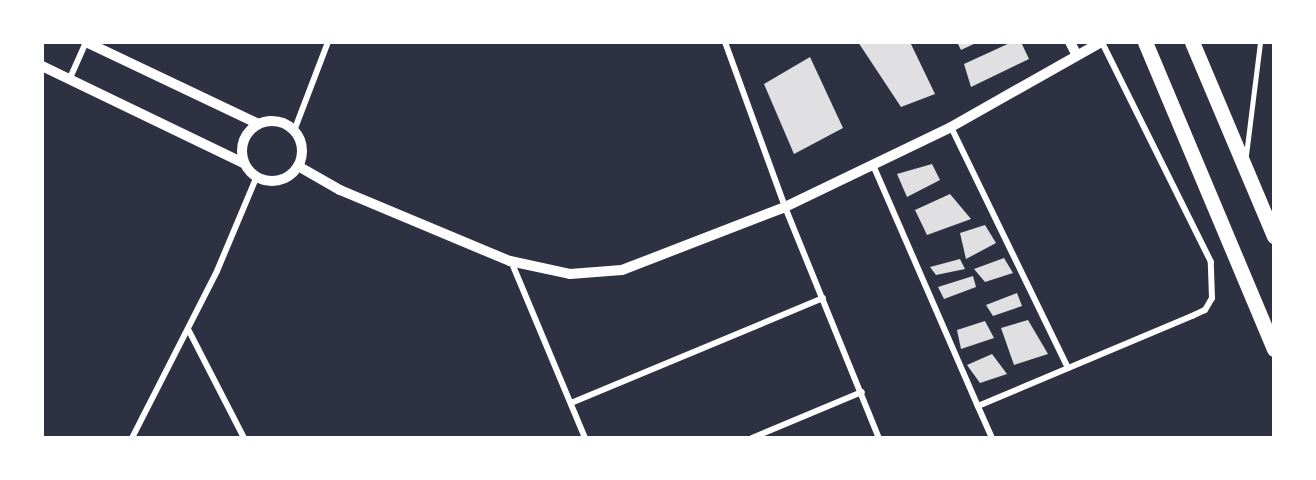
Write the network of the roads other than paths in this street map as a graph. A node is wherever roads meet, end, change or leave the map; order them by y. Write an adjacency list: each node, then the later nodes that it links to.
1 (86, 42): 11 (street); 12 (street)
2 (327, 42): 14 (street)
3 (725, 42): 20 (street)
4 (1070, 42): 9 (street)
5 (1101, 42): 9 (street); 26 (street)
6 (1145, 42): 25 (main road)
7 (1192, 42): 16 (main road)
8 (1260, 42): 16 (lane)
9 (1076, 54): 13 (street)
10 (42, 66): 11 (street)
11 (70, 78): 15 (street)
12 (259, 124): 14 (street); 15 (street)
13 (951, 127): 17 (street); 26 (street)
14 (294, 131): 18 (street)
15 (244, 163): 19 (street)
16 (1245, 164): 21 (main road)
17 (873, 165): 20 (street); 29 (street)
18 (298, 166): 19 (street); 22 (street)
19 (257, 177): 24 (street)
20 (785, 207): 22 (street); 23 (street)
21 (1274, 236)
22 (510, 261): 28 (street)
23 (824, 298): 27 (street); 28 (street)
24 (188, 329): 30 (street); 31 (street)
25 (1274, 350)
26 (1068, 368): 29 (street)
27 (862, 392): 33 (street); 34 (street)
28 (571, 403): 32 (street)
29 (978, 406): 35 (street)
30 (132, 438)
31 (244, 438)
32 (585, 438)
33 (752, 438)
34 (879, 438)
35 (992, 438)

